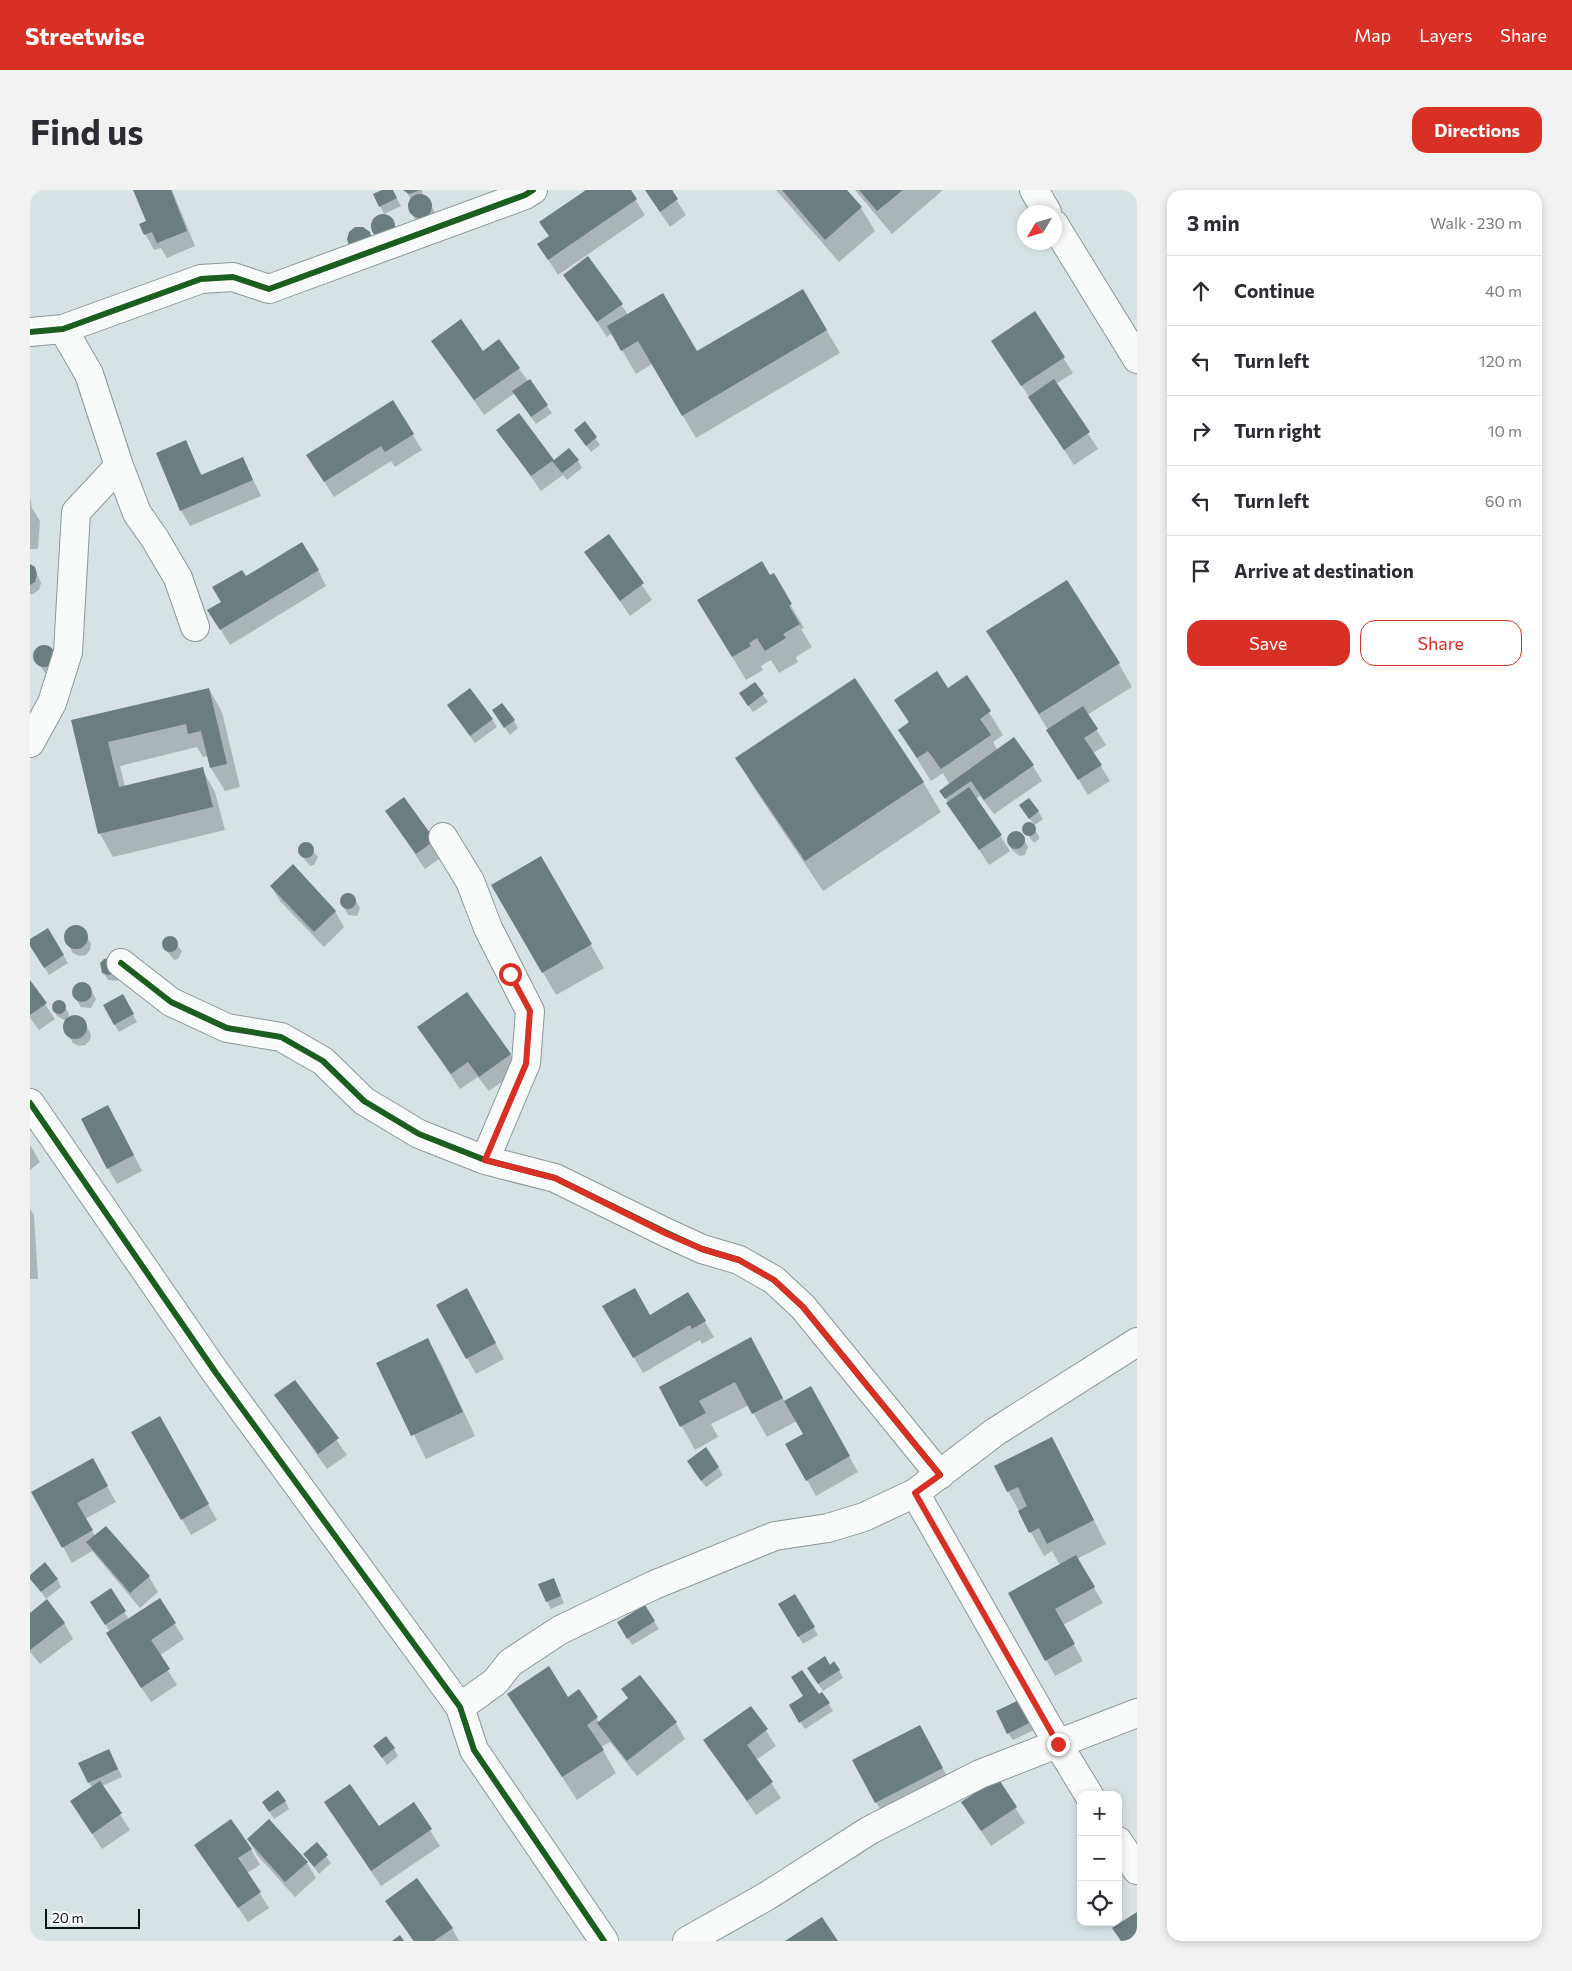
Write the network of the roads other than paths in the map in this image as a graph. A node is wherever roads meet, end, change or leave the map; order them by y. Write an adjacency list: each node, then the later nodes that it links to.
1 (533, 190): 5 (street)
2 (1034, 190): 3 (street)
3 (1043, 205)
4 (1062, 237): 7 (street)
5 (63, 329): 6 (street); 8 (street)
6 (30, 332)
7 (1137, 359)
8 (120, 466): 9 (street); 10 (street)
9 (195, 627)
10 (30, 743)
11 (443, 837): 14 (street)
12 (121, 963): 14 (street)
13 (30, 1103): 18 (street)
14 (485, 1160): 16 (street)
15 (1137, 1342): 16 (street)
16 (940, 1475): 17 (street)
17 (915, 1493): 18 (street); 20 (street)
18 (460, 1707): 24 (street)
19 (1137, 1713): 20 (street)
20 (1058, 1744): 21 (street); 25 (street)
21 (1087, 1791)
22 (1122, 1846): 23 (street)
23 (1137, 1870)
24 (604, 1941)
25 (687, 1941)

